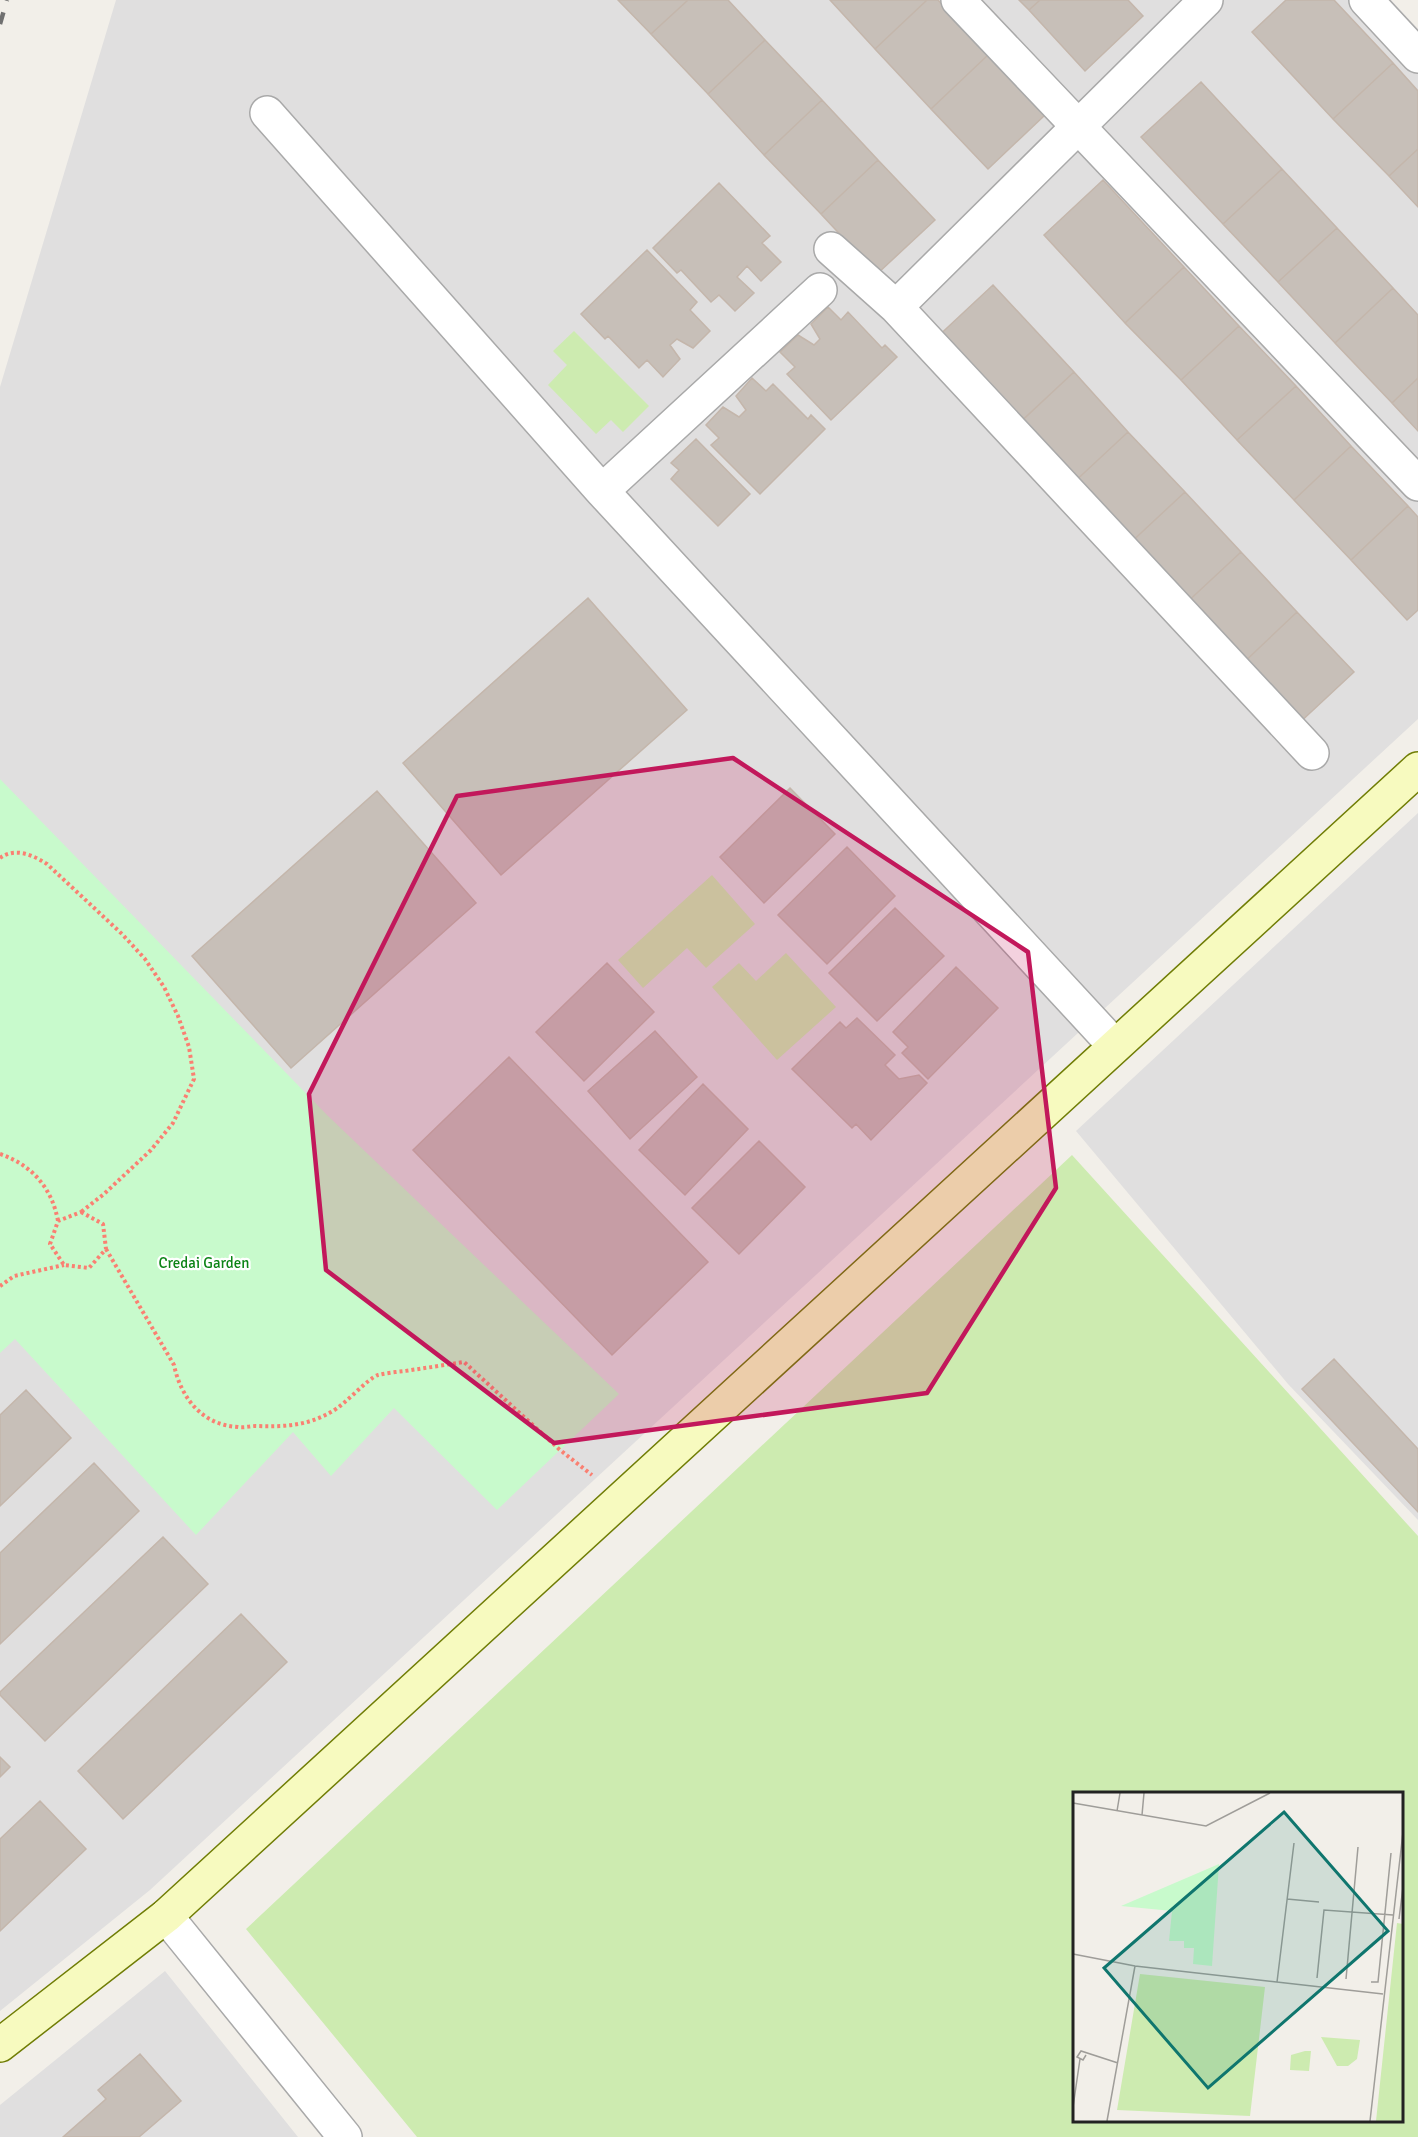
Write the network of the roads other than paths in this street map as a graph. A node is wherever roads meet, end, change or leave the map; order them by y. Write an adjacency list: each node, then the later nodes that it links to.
1 (958, 0): 6 (street)
2 (1206, 0): 6 (street)
3 (1366, 0): 4 (street)
4 (1418, 56)
5 (267, 112): 11 (street)
6 (1078, 126): 9 (street); 10 (street)
7 (831, 249): 9 (street)
8 (820, 290): 11 (street)
9 (897, 307): 12 (street)
10 (1418, 484)
11 (602, 491): 14 (street)
12 (1312, 753)
13 (1418, 769): 14 (street)
14 (1115, 1046): 15 (street)
15 (166, 1916): 16 (street); 17 (street)
16 (0, 2045)
17 (345, 2137)

